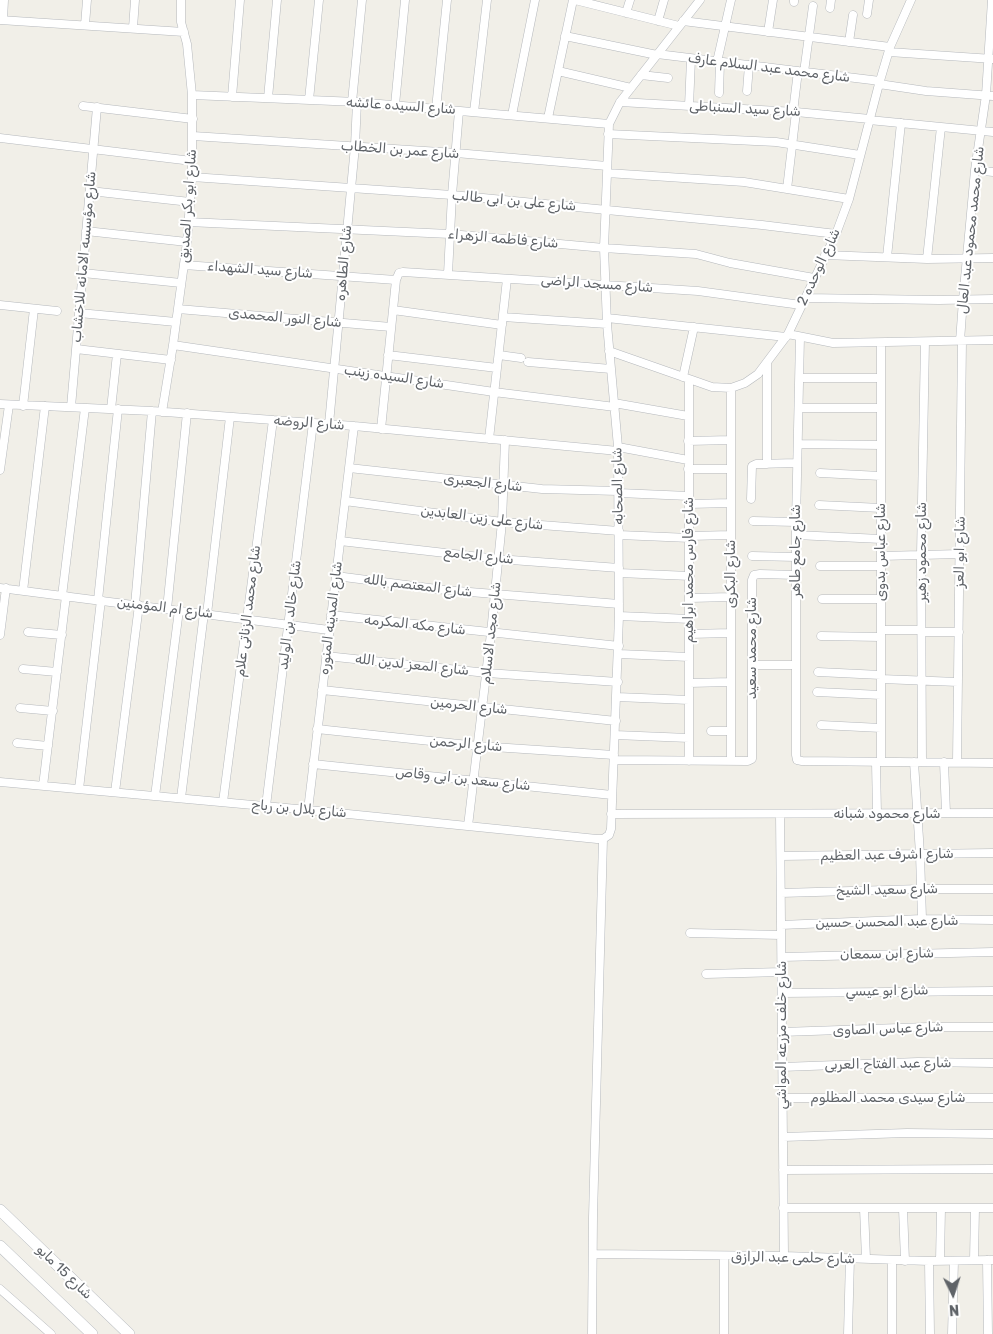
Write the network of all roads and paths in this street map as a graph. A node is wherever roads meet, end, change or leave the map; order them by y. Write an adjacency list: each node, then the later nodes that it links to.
1 (4, 0): 26 (street)
2 (87, 0): 29 (street)
3 (135, 0): 31 (street)
4 (181, 0): 32 (street, شارع ابو بكر الصديق)
5 (240, 0): 53 (street)
6 (277, 0): 54 (street)
7 (319, 0): 55 (street)
8 (362, 0): 56 (street, شارع الطاهره)
9 (405, 0): 58 (street)
10 (447, 0): 62 (street)
11 (487, 0): 64 (street)
12 (534, 0): 66 (street)
13 (574, 0): 23 (street); 34 (street)
14 (630, 0): 23 (street)
15 (664, 0): 27 (street)
16 (700, 0): 28 (street, شارع الصحابه)
17 (731, 0): 30 (street)
18 (773, 0): 33 (street)
19 (869, 0): 24 (street)
20 (911, 0): 37 (street, شارع الوحده 2)
21 (992, 0): 39 (street, شارع محمد محمود عبد العال)
22 (813, 6): 35 (street)
23 (626, 13): 27 (street)
24 (867, 14)
25 (853, 15): 36 (street)
26 (1, 20): 29 (street)
27 (658, 21): 28 (street)
28 (681, 24): 30 (street); 38 (street, شارع الصحابه)
29 (85, 25): 31 (street)
30 (725, 26): 33 (street); 41 (street)
31 (133, 28): 32 (street)
32 (184, 32): 51 (street, شارع ابو بكر الصديق)
33 (768, 32): 35 (street)
34 (565, 36): 38 (street, شارع محمد عبد السلام عارف); 44 (street)
35 (808, 37): 36 (street); 43 (street)
36 (849, 42): 37 (street)
37 (889, 49): 39 (street); 47 (street, شارع الوحده 2)
38 (657, 55): 40 (street, شارع محمد عبد السلام عارف); 45 (street, شارع الصحابه)
39 (990, 58): 52 (street, شارع محمد محمود عبد العال)
40 (691, 59): 41 (street, شارع محمد عبد السلام عارف); 60 (street)
41 (719, 62): 42 (street, شارع محمد عبد السلام عارف); 50 (street)
42 (749, 65): 43 (street, شارع محمد عبد السلام عارف); 49 (street)
43 (801, 71): 47 (street, شارع محمد عبد السلام عارف); 65 (street)
44 (558, 72): 48 (street); 67 (street)
45 (641, 75): 46 (street); 48 (street, شارع الصحابه)
46 (668, 78)
47 (879, 82): 52 (street, شارع محمد عبد السلام عارف); 69 (street, شارع الوحده 2)
48 (631, 88): 57 (street, شارع الصحابه)
49 (747, 91)
50 (719, 93)
51 (192, 95): 53 (street, شارع السيده عائشه); 68 (street, شارع ابو بكر الصديق)
52 (989, 95): 73 (street, شارع محمد محمود عبد العال)
53 (232, 97): 54 (street, شارع السيده عائشه)
54 (268, 98): 55 (street, شارع السيده عائشه)
55 (309, 100): 56 (street, شارع السيده عائشه)
56 (354, 102): 58 (street, شارع السيده عائشه); 79 (street, شارع الطاهره)
57 (620, 102): 60 (street, شارع سيد السنباطى); 71 (street, شارع الصحابه)
58 (394, 105): 62 (street, شارع السيده عائشه)
59 (83, 106): 61 (street)
60 (689, 106): 65 (street, شارع سيد السنباطى)
61 (98, 107): 68 (street); 80 (street, شارع مؤسسه الامانه للاخشاب)
62 (436, 109): 63 (street, شارع السيده عائشه)
63 (460, 111): 64 (street, شارع السيده عائشه); 81 (street)
64 (474, 112): 66 (street, شارع السيده عائشه)
65 (794, 112): 69 (street, شارع سيد السنباطى); 78 (street)
66 (512, 115): 67 (street, شارع السيده عائشه)
67 (548, 118): 71 (street, شارع السيده عائشه)
68 (193, 119): 76 (street, شارع ابو بكر الصديق)
69 (870, 120): 70 (street, شارع سيد السنباطى); 82 (street, شارع الوحده 2)
70 (901, 123): 72 (street, شارع سيد السنباطى); 103 (street)
71 (610, 124): 75 (street, شارع الصحابه)
72 (941, 127): 73 (street, شارع سيد السنباطى); 105 (street)
73 (981, 131): 74 (street, شارع سيد السنباطى); 85 (street, شارع محمد محمود عبد العال)
74 (993, 132)
75 (608, 134): 78 (street); 84 (street, شارع الصحابه)
76 (193, 136): 79 (street, شارع عمر بن الخطاب); 83 (street, شارع ابو بكر الصديق)
77 (0, 138): 80 (street)
78 (792, 145): 82 (street); 89 (street)
79 (354, 146): 81 (street, شارع عمر بن الخطاب); 88 (street, شارع الطاهره)
80 (94, 149): 83 (street); 90 (street, شارع مؤسسه الامانه للاخشاب)
81 (456, 153): 84 (street, شارع عمر بن الخطاب); 91 (street)
82 (860, 155): 92 (street, شارع الوحده 2)
83 (192, 161): 87 (street, شارع ابو بكر الصديق)
84 (607, 170): 89 (street, شارع عمر بن الخطاب); 94 (street, شارع الصحابه)
85 (975, 170): 86 (street); 106 (street, شارع محمد محمود عبد العال)
86 (993, 172)
87 (192, 177): 88 (street, شارع على بن ابى طالب); 93 (street, شارع ابو بكر الصديق)
88 (351, 188): 91 (street, شارع على بن ابى طالب); 96 (street, شارع الطاهره)
89 (787, 189): 92 (street, شارع عمر بن الخطاب)
90 (90, 191): 93 (street); 97 (street, شارع مؤسسه الامانه للاخشاب)
91 (452, 195): 94 (street, شارع على بن ابى طالب); 98 (street)
92 (849, 199): 99 (street, شارع الوحده 2)
93 (190, 202): 95 (street, شارع ابو بكر الصديق)
94 (606, 209): 99 (street, شارع على بن ابى طالب); 101 (street, شارع الصحابه)
95 (188, 222): 96 (street, شارع فاطمه الزهراء); 100 (street, شارع ابو بكر الصديق)
96 (347, 230): 98 (street, شارع فاطمه الزهراء); 110 (street, شارع الطاهره)
97 (86, 231): 100 (street); 108 (street, شارع مؤسسه الامانه للاخشاب)
98 (450, 234): 101 (street, شارع فاطمه الزهراء); 109 (street)
99 (836, 234): 102 (street, شارع الوحده 2)
100 (186, 242): 107 (street, شارع ابو بكر الصديق)
101 (604, 248): 112 (street, شارع فاطمه الزهراء); 115 (street, شارع الصحابه)
102 (825, 255): 103 (street); 112 (street, شارع الوحده 2)
103 (887, 257): 105 (street)
104 (993, 258): 106 (street)
105 (927, 259): 106 (street)
106 (967, 259): 117 (street, شارع محمد محمود عبد العال)
107 (184, 265): 110 (street, شارع سيد الشهداء); 114 (street, شارع ابو بكر الصديق)
108 (83, 273): 114 (street); 124 (street, شارع مؤسسه الامانه للاخشاب)
109 (448, 274): 111 (street, شارع مسجد الراضى); 113 (street, شارع مسجد الراضى)
110 (343, 276): 113 (street, شارع سيد الشهداء); 128 (street, شارع الطاهره)
111 (507, 278): 115 (street, شارع مسجد الراضى); 125 (street)
112 (814, 278): 118 (street, شارع الوحده 2)
113 (396, 280): 122 (street)
114 (181, 284): 121 (street, شارع ابو بكر الصديق)
115 (605, 285): 118 (street, شارع مسجد الراضى); 126 (street, شارع الصحابه)
116 (993, 299): 117 (street, شارع مسجد الراضى)
117 (963, 300): 118 (street, شارع مسجد الراضى); 134 (street, شارع محمد محمود عبد العال)
118 (803, 301): 131 (street, شارع الوحده 2)
119 (0, 305): 120 (street)
120 (34, 309): 123 (street); 157 (street)
121 (178, 309): 127 (street, شارع ابو بكر الصديق); 128 (street, شارع النور المحمدى)
122 (393, 310): 125 (street); 129 (street)
123 (57, 311)
124 (79, 313): 127 (street); 138 (street, شارع مؤسسه الامانه للاخشاب)
125 (502, 321): 126 (street); 142 (street)
126 (607, 321): 130 (street); 139 (street, شارع الصحابه)
127 (176, 322): 137 (street, شارع ابو بكر الصديق)
128 (339, 323): 129 (street, شارع النور المحمدى); 145 (street, شارع الطاهره)
129 (391, 327): 141 (street)
130 (694, 327): 131 (street); 149 (street, شارع فارس محمد ابراهيم)
131 (787, 335): 132 (street); 144 (street, شارع الوحده 2)
132 (800, 337): 136 (street); 150 (street, شارع جامع طاهر)
133 (993, 340): 134 (street)
134 (961, 341): 135 (street); 207 (street, شارع ابو العز)
135 (924, 342): 136 (street); 208 (street, شارع محمود زهير)
136 (881, 343): 151 (street, شارع عباس بدوى)
137 (173, 345): 143 (street, شارع ابو بكر الصديق); 145 (street, شارع السيده زينب)
138 (76, 350): 140 (street); 159 (street, شارع مؤسسه الامانه للاخشاب)
139 (609, 351): 147 (street, شارع الصحابه); 149 (street)
140 (117, 354): 143 (street); 163 (street)
141 (388, 355): 146 (street); 148 (street)
142 (498, 355): 146 (street); 147 (street)
143 (171, 360): 165 (street, شارع ابو بكر الصديق)
144 (767, 362): 152 (street, شارع الوحده 2); 183 (street)
145 (334, 368): 148 (street, شارع السيده زينب); 171 (street, شارع الطاهره)
146 (497, 368): 153 (street)
147 (611, 369): 156 (street, شارع الصحابه)
148 (386, 376): 153 (street, شارع السيده زينب); 173 (street)
149 (686, 378): 152 (street); 167 (street, شارع فارس محمد ابراهيم)
150 (800, 378): 151 (street); 161 (street, شارع جامع طاهر)
151 (880, 378): 162 (street, شارع عباس بدوى)
152 (731, 388): 176 (street, شارع البكرى)
153 (494, 392): 156 (street, شارع السيده زينب); 174 (street)
154 (0, 404): 155 (street, شارع الروضه)
155 (9, 405): 157 (street, شارع الروضه); 186 (street)
156 (615, 405): 167 (street, شارع السيده زينب); 180 (street, شارع الصحابه)
157 (23, 406): 158 (street, شارع الروضه)
158 (45, 406): 159 (street, شارع الروضه); 220 (street)
159 (71, 407): 160 (street, شارع الروضه)
160 (85, 408): 163 (street, شارع الروضه); 222 (street)
161 (799, 408): 162 (street); 178 (street, شارع جامع طاهر)
162 (881, 408): 179 (street, شارع عباس بدوى)
163 (114, 409): 164 (street, شارع الروضه); 227 (street)
164 (152, 411): 165 (street, شارع الروضه); 229 (street)
165 (162, 412): 166 (street, شارع الروضه)
166 (187, 414): 168 (street, شارع الروضه); 230 (street)
167 (688, 416): 177 (street, شارع فارس محمد ابراهيم)
168 (230, 417): 169 (street, شارع الروضه); 232 (street)
169 (273, 420): 170 (street, شارع الروضه); 235 (street, شارع محمد الزناتى علام)
170 (313, 423): 171 (street, شارع الروضه); 237 (street, شارع خالد بن الوليد)
171 (329, 424): 172 (street, شارع الروضه)
172 (354, 426): 173 (street, شارع الروضه); 184 (street, شارع المدينه المنوره)
173 (381, 429): 174 (street, شارع الروضه)
174 (489, 439): 175 (street, شارع الروضه)
175 (506, 440): 180 (street, شارع الروضه); 190 (street, شارع مجد الاسلام)
176 (731, 440): 177 (street); 185 (street, شارع البكرى)
177 (688, 441): 181 (street, شارع فارس محمد ابراهيم)
178 (798, 444): 179 (street); 182 (street, شارع جامع طاهر)
179 (881, 445): 189 (street, شارع عباس بدوى)
180 (618, 449): 181 (street, شارع الروضه); 191 (street, شارع الصحابه)
181 (688, 460): 187 (street, شارع فارس محمد ابراهيم)
182 (797, 463): 183 (street); 200 (street, شارع جامع طاهر)
183 (767, 464): 192 (street)
184 (349, 468): 190 (street, شارع الجعبرى); 194 (street, شارع المدينه المنوره)
185 (731, 469): 187 (street); 195 (street, شارع البكرى)
186 (0, 470)
187 (688, 470): 193 (street, شارع فارس محمد ابراهيم)
188 (820, 473): 189 (street)
189 (881, 476): 197 (street, شارع عباس بدوى)
190 (503, 485): 191 (street, شارع الجعبرى); 199 (street, شارع مجد الاسلام)
191 (618, 492): 193 (street, شارع الجعبرى); 201 (street, شارع الصحابه)
192 (752, 499)
193 (689, 500): 195 (street, شارع الجعبرى); 204 (street, شارع فارس محمد ابراهيم)
194 (345, 501): 199 (street, شارع على زين العابدين); 206 (street, شارع المدينه المنوره)
195 (730, 503): 202 (street, شارع البكرى)
196 (819, 505): 197 (street)
197 (881, 508): 205 (street, شارع عباس بدوى)
198 (753, 521): 200 (street)
199 (502, 522): 201 (street, شارع على زين العابدين); 212 (street, شارع مجد الاسلام)
200 (796, 522): 203 (street, شارع جامع طاهر)
201 (619, 533): 204 (street, شارع على زين العابدين); 215 (street, شارع الصحابه)
202 (730, 535): 204 (street, شارع على زين العابدين); 223 (street, شارع البكرى)
203 (796, 535): 205 (street); 211 (street, شارع جامع طاهر)
204 (690, 537): 218 (street, شارع فارس محمد ابراهيم)
205 (881, 539): 210 (street, شارع عباس بدوى)
206 (340, 541): 212 (street, شارع الجامع); 217 (street, شارع المدينه المنوره)
207 (960, 554): 208 (street); 241 (street, شارع ابو العز)
208 (921, 555): 210 (street); 239 (street, شارع محمود زهير)
209 (752, 556): 211 (street)
210 (881, 556): 214 (street, شارع عباس بدوى)
211 (796, 557): 216 (street, شارع جامع طاهر)
212 (498, 559): 215 (street, شارع الجامع); 221 (street, شارع مجد الاسلام)
213 (820, 566): 214 (street)
214 (881, 566): 226 (street, شارع عباس بدوى)
215 (619, 571): 218 (street, شارع الجامع); 228 (street, شارع الصحابه)
216 (796, 575): 252 (street, شارع محمد سعيد); 253 (street, شارع جامع طاهر)
217 (336, 576): 221 (street, شارع المعتصم بالله); 233 (street, شارع المدينه المنوره)
218 (690, 576): 224 (street, شارع فارس محمد ابراهيم)
219 (3, 588): 220 (street, شارع ام المؤمنين); 246 (street)
220 (23, 591): 222 (street, شارع ام المؤمنين)
221 (495, 595): 228 (street, شارع المعتصم بالله); 242 (street, شارع مجد الاسلام)
222 (64, 596): 227 (street, شارع ام المؤمنين); 247 (street)
223 (731, 597): 224 (street); 243 (street, شارع البكرى)
224 (690, 598): 236 (street, شارع فارس محمد ابراهيم)
225 (822, 599): 226 (street)
226 (881, 599): 245 (street, شارع عباس بدوى)
227 (99, 600): 229 (street, شارع ام المؤمنين); 296 (street)
228 (619, 604): 234 (street, شارع الصحابه)
229 (137, 605): 230 (street, شارع ام المؤمنين); 297 (street)
230 (167, 609): 231 (street, شارع ام المؤمنين)
231 (179, 610): 232 (street, شارع ام المؤمنين); 299 (street)
232 (205, 613): 235 (street, شارع ام المؤمنين); 300 (street)
233 (331, 615): 238 (street, شارع المدينه المنوره); 242 (street, شارع مكه المكرمه)
234 (619, 616): 236 (street); 249 (street, شارع الصحابه)
235 (247, 619): 237 (street, شارع ام المؤمنين); 301 (street, شارع محمد الزناتى علام)
236 (690, 619): 244 (street, شارع فارس محمد ابراهيم)
237 (288, 624): 238 (street, شارع ام المؤمنين); 302 (street, شارع خالد بن الوليد)
238 (330, 630): 250 (street, شارع المدينه المنوره)
239 (922, 631): 241 (street); 245 (street); 259 (street, شارع محمود زهير)
240 (28, 632): 247 (street)
241 (959, 632): 262 (street, شارع ابو العز)
242 (491, 633): 249 (street, شارع مكه المكرمه); 257 (street, شارع مجد الاسلام)
243 (731, 633): 244 (street); 261 (street, شارع البكرى)
244 (689, 634): 251 (street, شارع فارس محمد ابراهيم)
245 (881, 634): 248 (street); 258 (street, شارع عباس بدوى)
246 (0, 635)
247 (62, 635): 255 (street)
248 (820, 636)
249 (619, 650): 251 (street, شارع مكه المكرمه); 260 (street, شارع الصحابه)
250 (326, 656): 257 (street, شارع المعز لدين الله); 264 (street, شارع المدينه المنوره)
251 (689, 657): 263 (street, شارع فارس محمد ابراهيم)
252 (752, 665): 253 (street); 286 (street, شارع محمد سعيد)
253 (796, 665): 287 (street, شارع جامع طاهر)
254 (23, 669): 255 (street)
255 (57, 672): 271 (street)
256 (818, 672): 258 (street)
257 (487, 673): 260 (street, شارع المعز لدين الله); 269 (street, شارع مجد الاسلام)
258 (881, 677): 259 (street); 266 (street, شارع عباس بدوى)
259 (922, 680): 262 (street); 288 (street, شارع محمود زهير)
260 (618, 682): 267 (street, شارع الصحابه)
261 (731, 682): 263 (street); 277 (street, شارع البكرى)
262 (958, 682): 290 (street, شارع ابو العز)
263 (689, 683): 268 (street, شارع فارس محمد ابراهيم)
264 (322, 690): 269 (street, شارع الحرمين); 275 (street, شارع المدينه المنوره)
265 (817, 692): 266 (street)
266 (881, 695): 274 (street, شارع عباس بدوى)
267 (617, 696): 268 (street); 272 (street, شارع الصحابه)
268 (689, 700): 279 (street, شارع فارس محمد ابراهيم)
269 (483, 707): 272 (street, شارع الحرمين); 282 (street, شارع مجد الاسلام)
270 (20, 708): 271 (street)
271 (52, 711): 281 (street)
272 (616, 722): 278 (street, شارع الصحابه)
273 (821, 724): 274 (street)
274 (881, 728): 287 (street, شارع عباس بدوى)
275 (318, 729): 282 (street, شارع الرحمن); 292 (street, شارع المدينه المنوره)
276 (711, 731): 277 (street)
277 (730, 731): 285 (street, شارع البكرى)
278 (615, 735): 279 (street); 283 (street, شارع الصحابه)
279 (689, 738): 284 (street, شارع فارس محمد ابراهيم)
280 (17, 743): 281 (street)
281 (48, 746): 295 (street)
282 (478, 746): 283 (street, شارع الرحمن); 293 (street, شارع مجد الاسلام)
283 (614, 757): 284 (street, شارع الرحمن); 298 (street, شارع الصحابه)
284 (689, 760): 285 (street, شارع الرحمن)
285 (730, 761): 286 (street, شارع الرحمن)
286 (748, 761)
287 (878, 762): 288 (street); 309 (street, شارع عباس بدوى)
288 (918, 762): 289 (street); 304 (street, شارع محمود زهير)
289 (944, 762): 290 (street); 305 (street)
290 (957, 762): 291 (street)
291 (993, 762)
292 (313, 764): 293 (street, شارع سعد بن ابى وقاص); 303 (street, شارع المدينه المنوره)
293 (473, 780): 298 (street, شارع سعد بن ابى وقاص); 310 (street, شارع مجد الاسلام)
294 (0, 782): 295 (street, شارع بلال بن رباح)
295 (44, 786): 296 (street, شارع بلال بن رباح)
296 (79, 789): 297 (street, شارع بلال بن رباح)
297 (115, 792): 299 (street, شارع بلال بن رباح)
298 (612, 795): 307 (street, شارع الصحابه)
299 (155, 796): 300 (street, شارع بلال بن رباح)
300 (181, 798): 301 (street, شارع بلال بن رباح)
301 (223, 802): 302 (street, شارع بلال بن رباح)
302 (266, 806): 303 (street, شارع بلال بن رباح)
303 (308, 810): 310 (street, شارع بلال بن رباح)
304 (918, 813): 305 (street, شارع محمود شبانه); 309 (street, شارع محمود شبانه); 313 (street, شارع محمود زهير)
305 (946, 813): 306 (street, شارع محمود شبانه)
306 (993, 813)
307 (611, 814): 308 (street, شارع محمود شبانه); 311 (street, شارع الصحابه)
308 (780, 814): 309 (street, شارع محمود شبانه); 314 (street, شارع خلف مزرعه المواشي)
309 (877, 814)
310 (468, 826): 311 (street, شارع بلال بن رباح)
311 (600, 839): 347 (street, شارع الصحابه)
312 (993, 853): 313 (street, شارع اشرف عبد العظيم)
313 (920, 854): 314 (street, شارع اشرف عبد العظيم); 315 (street, شارع محمود زهير)
314 (781, 856): 317 (street, شارع خلف مزرعه المواشي)
315 (921, 889): 316 (street, شارع سعيد الشيخ); 317 (street, شارع سعيد الشيخ); 318 (street, شارع محمود زهير)
316 (993, 889)
317 (781, 893): 320 (street, شارع خلف مزرعه المواشي)
318 (922, 920): 319 (street, شارع عبد المحسن حسين); 320 (street, شارع عبد المحسن حسين)
319 (993, 920)
320 (781, 925): 322 (street, شارع خلف مزرعه المواشي)
321 (690, 933): 322 (street)
322 (782, 935): 324 (street, شارع خلف مزرعه المواشي)
323 (993, 952): 324 (street, شارع ابن سمعان)
324 (782, 957): 325 (street, شارع خلف مزرعه المواشي)
325 (782, 972): 326 (street); 328 (street, شارع خلف مزرعه المواشي)
326 (706, 974)
327 (993, 991): 328 (street, شارع ابو عيسي)
328 (782, 993): 330 (street, شارع خلف مزرعه المواشي)
329 (993, 1027): 330 (street, شارع عباس الصاوى)
330 (782, 1032): 332 (street, شارع خلف مزرعه المواشي)
331 (993, 1062): 332 (street, شارع عبد الفتاح العربى)
332 (782, 1067): 333 (street, شارع خلف مزرعه المواشي)
333 (782, 1098): 334 (street, شارع سيدى محمد المظلوم); 336 (street, شارع خلف مزرعه المواشي)
334 (993, 1098)
335 (993, 1134): 336 (street)
336 (783, 1137): 338 (street, شارع خلف مزرعه المواشي)
337 (993, 1169): 338 (street)
338 (783, 1170): 339 (street, شارع خلف مزرعه المواشي)
339 (783, 1208): 340 (street); 349 (street, شارع خلف مزرعه المواشي)
340 (864, 1208): 341 (street); 351 (street)
341 (903, 1208): 342 (street); 353 (street)
342 (941, 1208): 343 (street); 356 (street)
343 (975, 1208): 344 (street); 354 (street)
344 (993, 1208)
345 (0, 1210): 362 (main road, شارع 15 مايو)
346 (0, 1246): 361 (main road, شارع 15 مايو)
347 (593, 1254): 348 (street, شارع حلمى عبد الرازق); 363 (street, شارع الصحابه)
348 (724, 1256): 349 (street, شارع حلمى عبد الرازق); 364 (street)
349 (784, 1256): 350 (street, شارع حلمى عبد الرازق)
350 (850, 1258): 351 (street, شارع حلمى عبد الرازق); 365 (street)
351 (866, 1259): 352 (street, شارع حلمى عبد الرازق)
352 (892, 1260): 353 (street, شارع حلمى عبد الرازق); 366 (street)
353 (905, 1260): 358 (street, شارع حلمى عبد الرازق)
354 (974, 1260): 355 (street, شارع حلمى عبد الرازق); 357 (street, شارع حلمى عبد الرازق)
355 (990, 1260): 369 (street)
356 (940, 1261): 357 (street, شارع حلمى عبد الرازق); 358 (street, شارع حلمى عبد الرازق)
357 (954, 1261): 368 (street)
358 (930, 1262): 367 (street)
359 (0, 1289): 360 (street)
360 (52, 1334)
361 (92, 1334)
362 (129, 1334)
363 (592, 1334)
364 (724, 1334)
365 (848, 1334)
366 (892, 1334)
367 (930, 1334)
368 (952, 1334)
369 (988, 1334)

